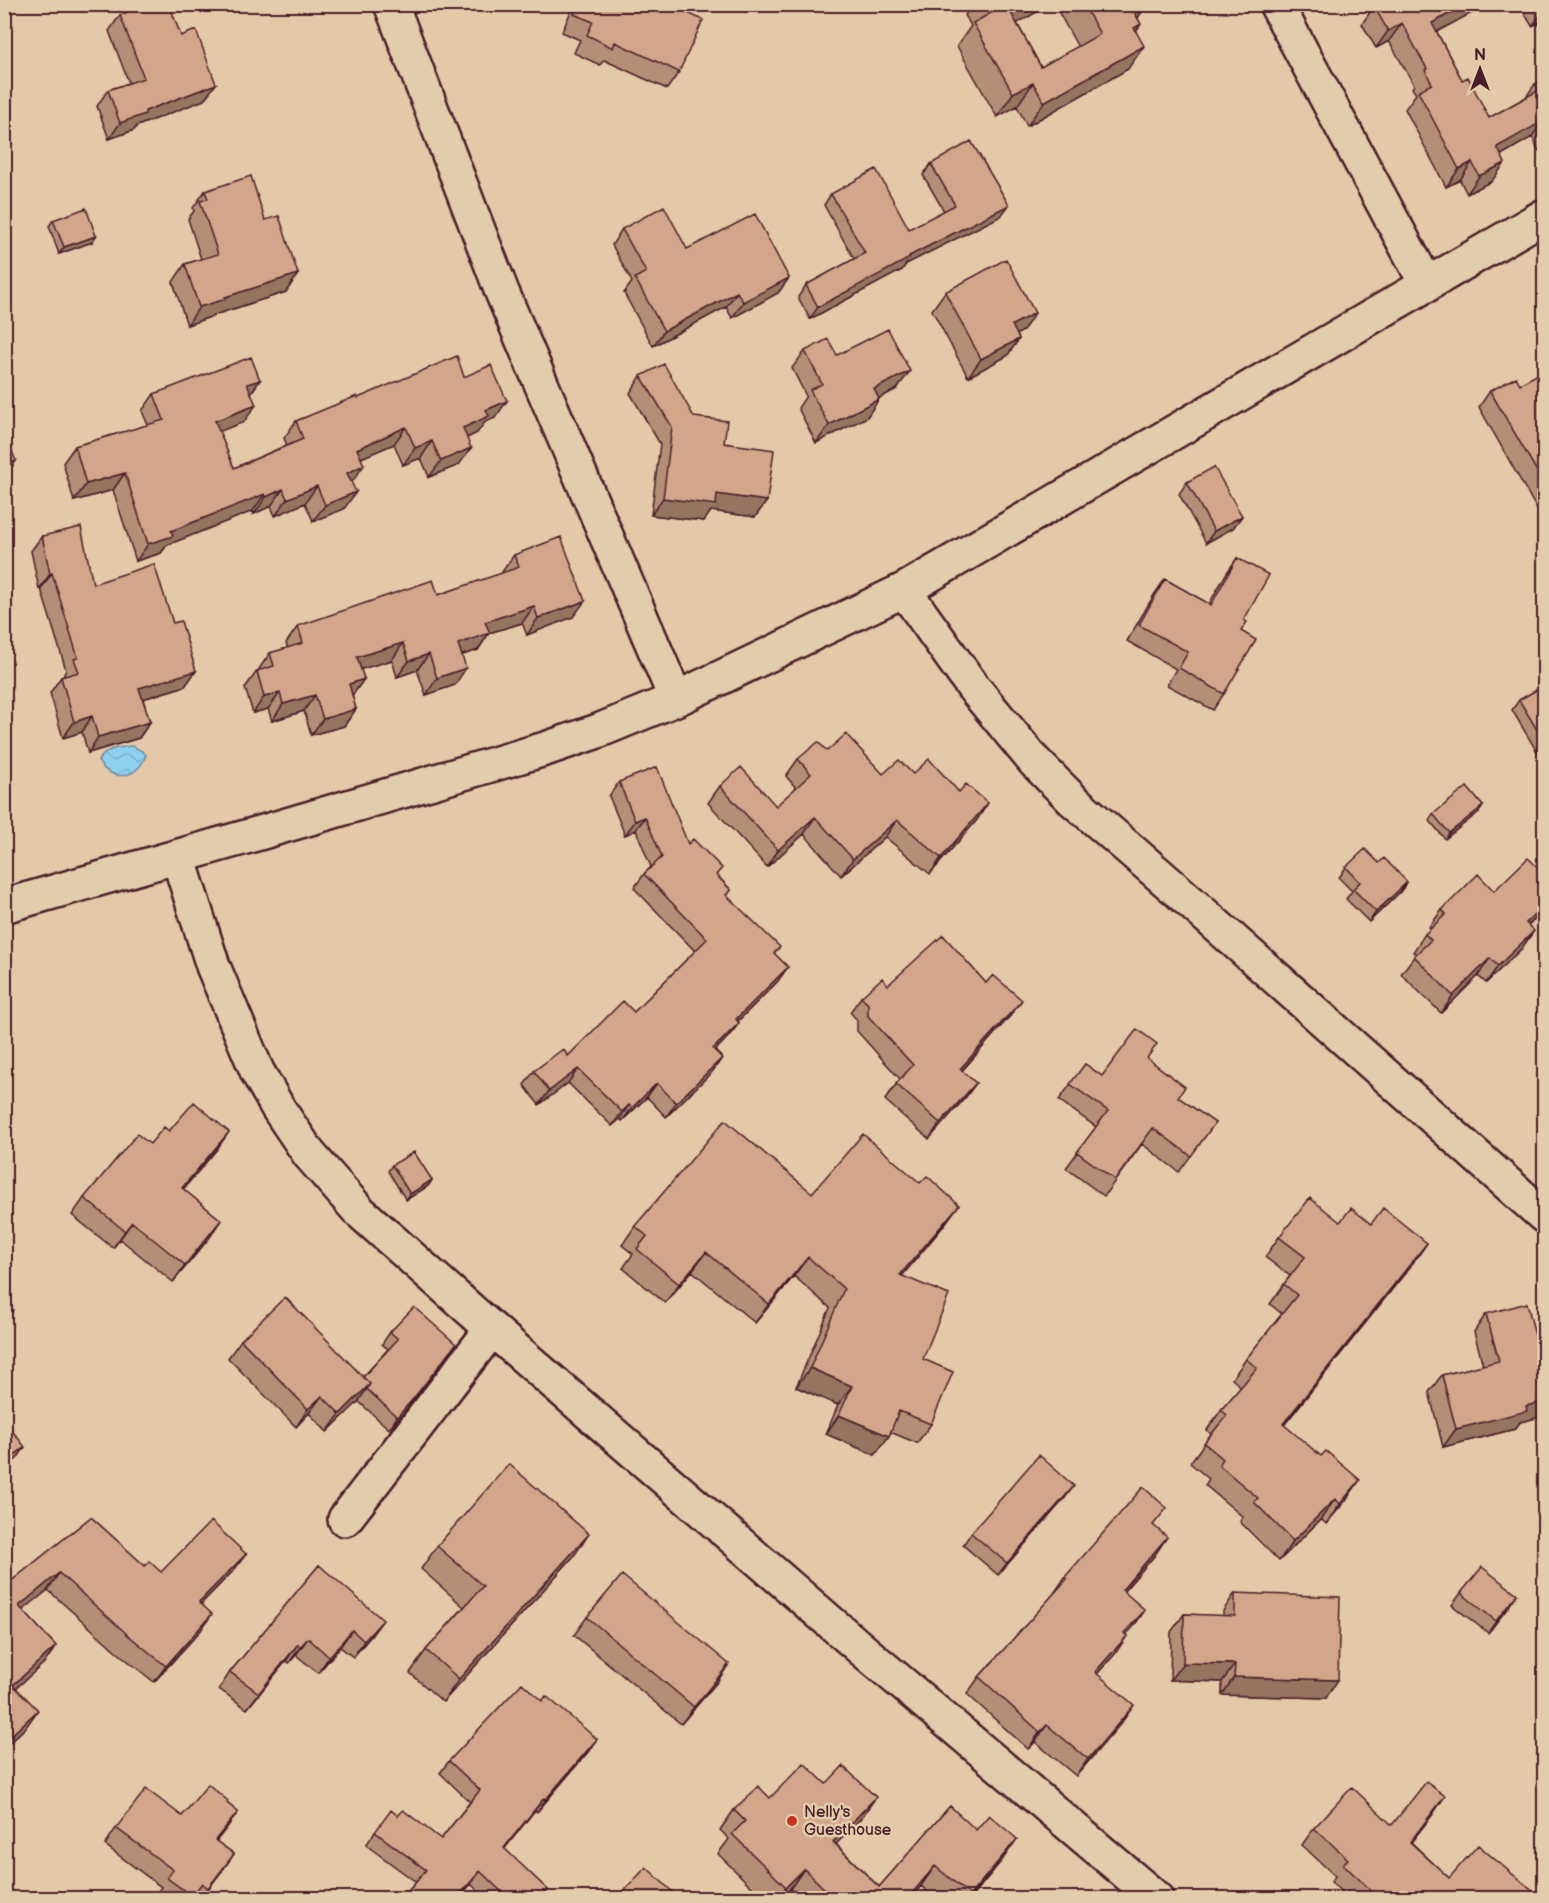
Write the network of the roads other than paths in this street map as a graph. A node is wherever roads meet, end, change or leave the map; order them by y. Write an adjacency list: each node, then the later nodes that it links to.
1 (391, 4): 6 (street)
2 (1276, 4): 4 (street)
3 (1545, 216): 4 (street)
4 (1427, 285): 5 (street)
5 (904, 590): 6 (street); 9 (street)
6 (676, 699): 7 (street)
7 (178, 857): 8 (street); 10 (street)
8 (4, 906)
9 (1539, 1202)
10 (492, 1329): 11 (street); 12 (street)
11 (345, 1519)
12 (1156, 1899)

